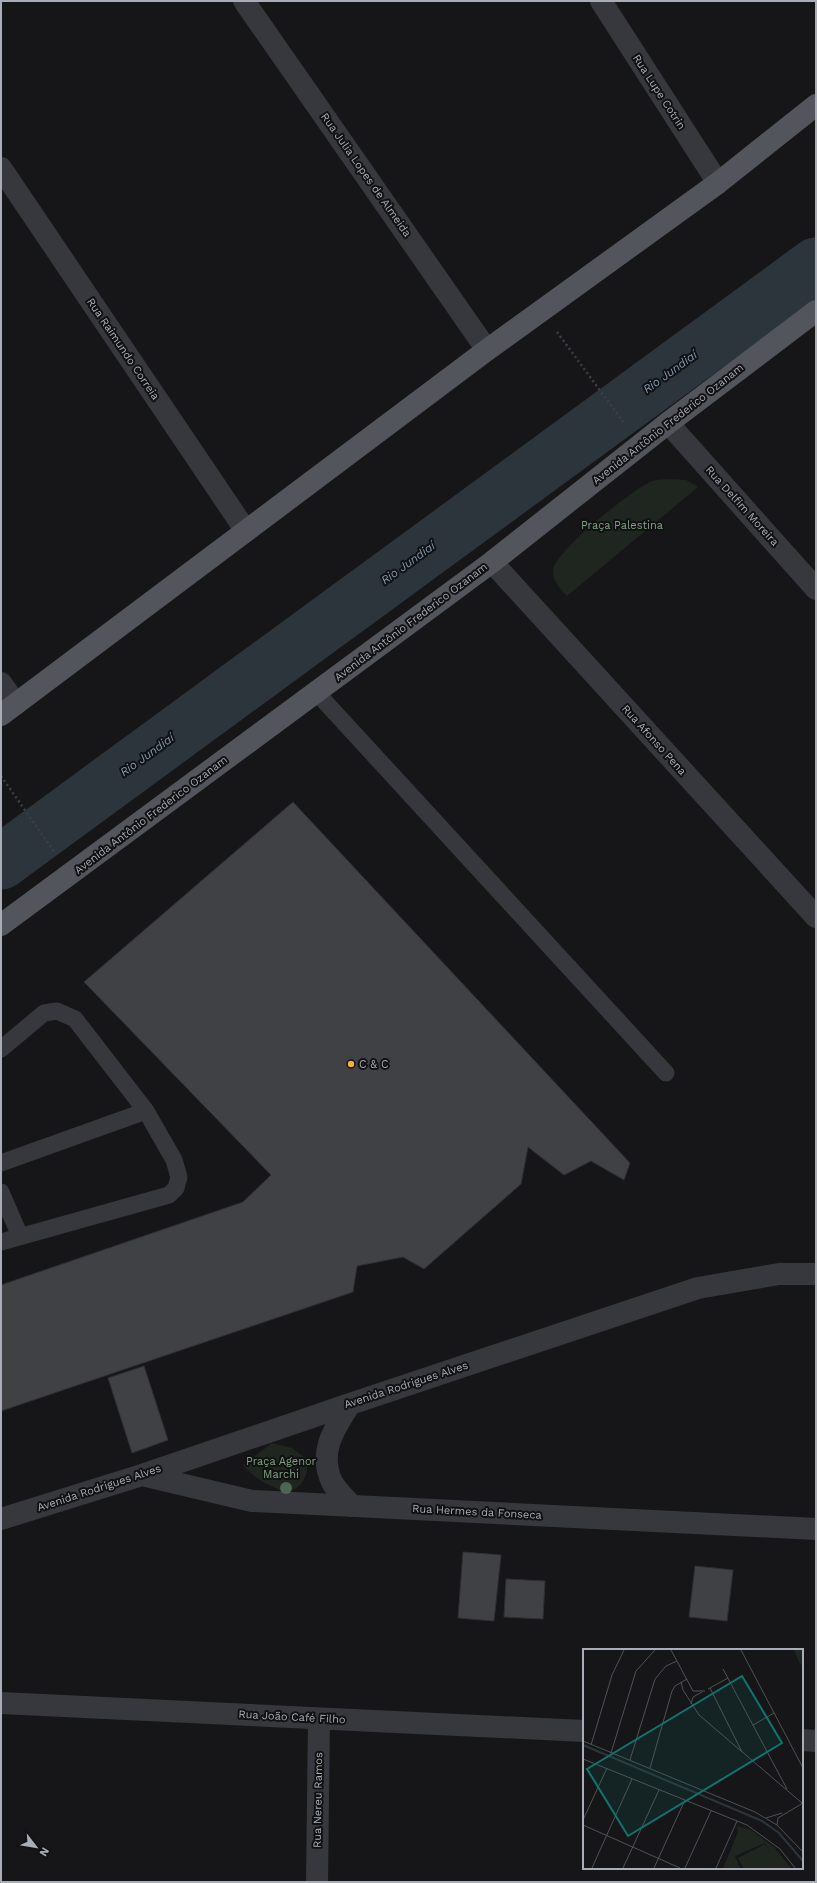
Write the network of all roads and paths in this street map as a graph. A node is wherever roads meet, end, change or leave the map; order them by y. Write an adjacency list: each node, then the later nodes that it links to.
1 (244, 1): 7 (street, Rua Julia Lopes de Almeida)
2 (601, 1): 5 (street, Rua Lupe Cotrin)
3 (816, 105): 5 (main road)
4 (1, 168): 11 (street, Rua Raimundo Correia)
5 (718, 183): 7 (main road)
6 (816, 311): 9 (main road, Avenida Antônio Frederico Ozanam)
7 (488, 350): 11 (main road)
8 (570, 351): 10 (path)
9 (668, 423): 12 (main road, Avenida Antônio Frederico Ozanam); 13 (street, Rua Delfim Moreira)
10 (629, 429)
11 (246, 531): 16 (main road)
12 (492, 562): 15 (main road, Avenida Antônio Frederico Ozanam); 19 (street, Rua Afonso Pena)
13 (816, 588)
14 (1, 683): 16 (street)
15 (316, 692): 20 (main road, Avenida Antônio Frederico Ozanam); 22 (lane)
16 (8, 710)
17 (1, 776): 18 (path)
18 (57, 855)
19 (816, 917)
20 (1, 925)
21 (1, 1049): 23 (lane)
22 (666, 1073)
23 (146, 1111): 24 (lane); 26 (lane)
24 (1, 1163)
25 (1, 1192): 26 (lane)
26 (20, 1236): 27 (lane)
27 (1, 1242)
28 (816, 1274): 29 (street, Avenida Rodrigues Alves)
29 (350, 1404): 30 (street, Avenida Rodrigues Alves); 31 (street)
30 (142, 1475): 31 (street, Rua Hermes da Fonseca); 32 (street, Avenida Rodrigues Alves)
31 (352, 1506): 33 (street, Rua Hermes da Fonseca)
32 (1, 1519)
33 (816, 1529)
34 (1, 1703): 35 (street, Rua João Café Filho)
35 (319, 1719): 36 (street, Rua João Café Filho); 39 (street, Rua Nereu Ramos)
36 (583, 1731)
37 (803, 1740): 38 (street)
38 (816, 1741)
39 (317, 1882)

